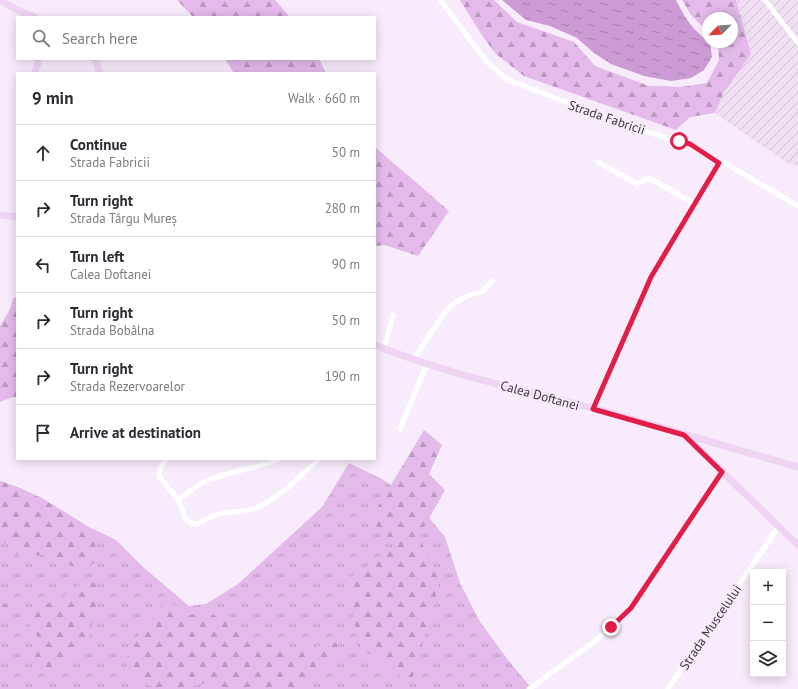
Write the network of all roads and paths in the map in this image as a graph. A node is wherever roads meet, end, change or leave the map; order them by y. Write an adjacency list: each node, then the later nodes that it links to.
1 (0, 0): 4 (main road)
2 (440, 0): 11 (street, Strada Fabricii)
3 (765, 0): 5 (street)
4 (32, 16)
5 (798, 43)
6 (39, 60): 8 (main road)
7 (95, 60): 9 (main road)
8 (35, 72)
9 (100, 72)
10 (598, 162): 12 (street)
11 (719, 163): 12 (street); 13 (street, Strada Fabricii)
12 (695, 204): 22 (street)
13 (798, 206)
14 (0, 215): 15 (main road)
15 (16, 217)
16 (492, 281): 20 (street)
17 (393, 315): 19 (street)
18 (376, 345): 19 (main road, Calea Doftanei)
19 (384, 349): 20 (main road, Calea Doftanei)
20 (413, 360): 21 (main road, Calea Doftanei)
21 (427, 364): 22 (main road, Calea Doftanei); 23 (street)
22 (593, 409): 24 (main road, Calea Doftanei)
23 (400, 430)
24 (684, 435): 28 (main road, Calea Doftanei); 29 (main road)
25 (166, 460): 30 (street)
26 (277, 460): 30 (street)
27 (318, 460): 30 (street)
28 (798, 467)
29 (722, 472): 31 (main road); 33 (street)
30 (178, 500)
31 (779, 526): 32 (main road); 34 (street, Strada Muscelului)
32 (798, 545)
33 (529, 689)
34 (668, 689)

